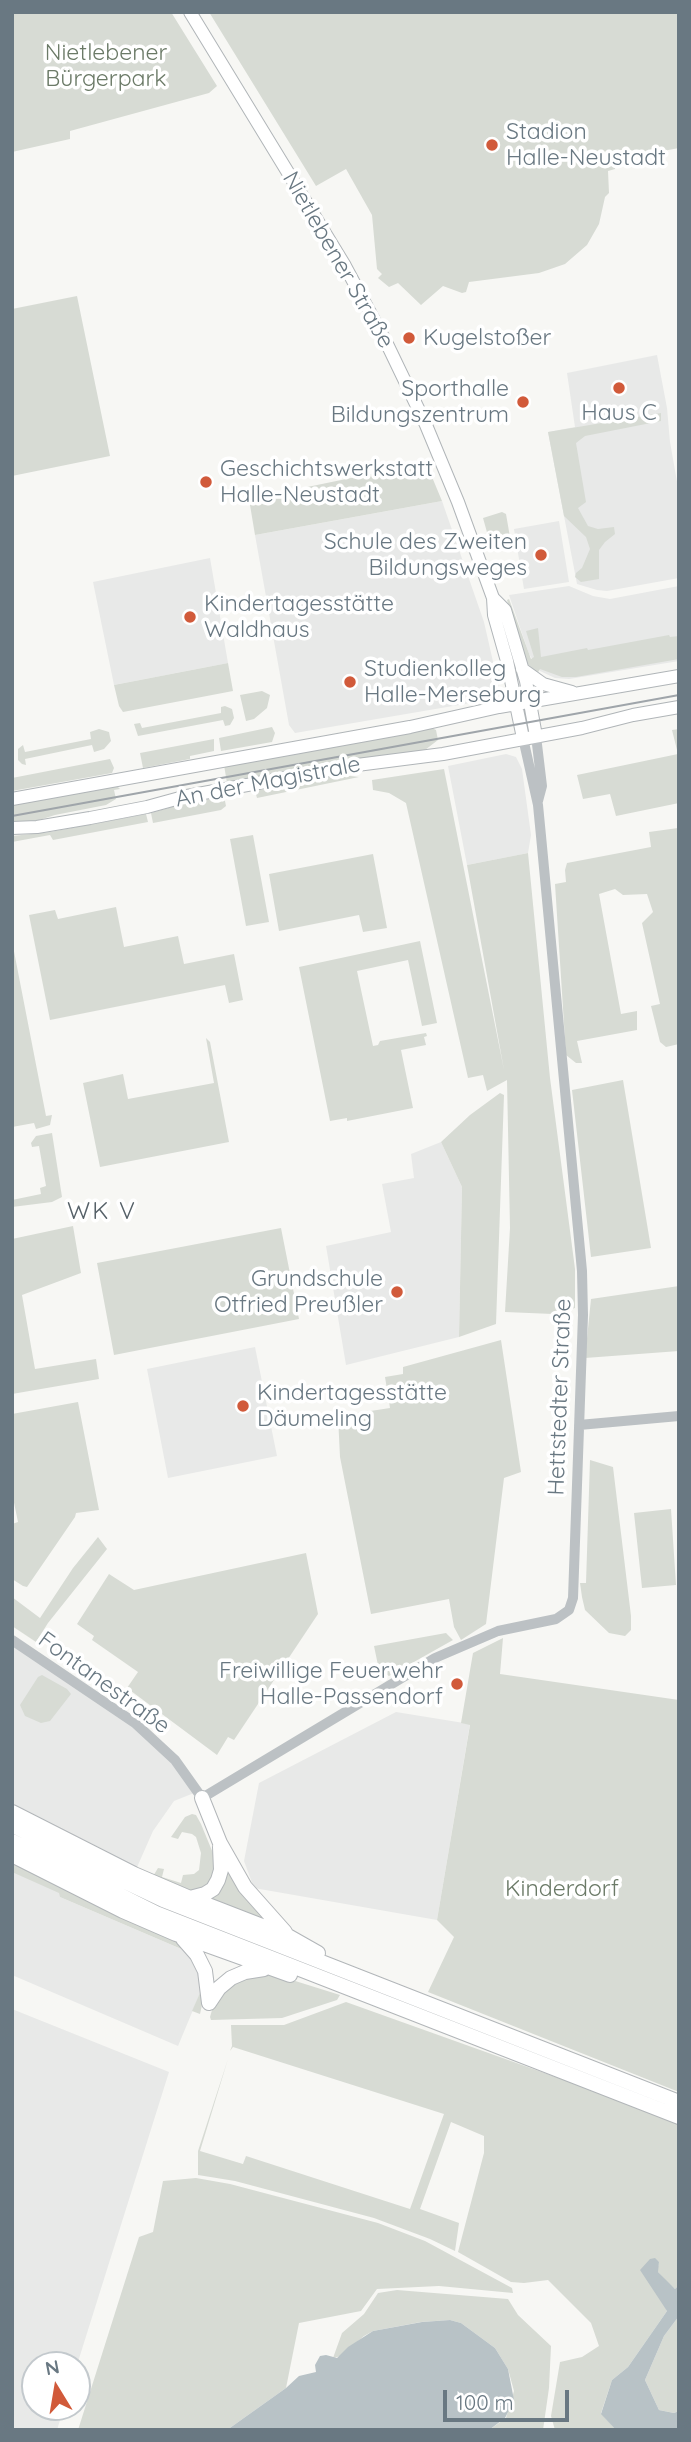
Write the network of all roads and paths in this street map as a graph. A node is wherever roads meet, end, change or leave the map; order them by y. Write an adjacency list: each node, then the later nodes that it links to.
1 (190, 12): 2 (main road, Nietlebener Straße)
2 (493, 598): 3 (main road, Nietlebener Straße); 6 (main road, Nietlebener Straße)
3 (522, 669): 5 (main road); 6 (main road, Nietlebener Straße)
4 (679, 676): 5 (main road, An der Magistrale)
5 (571, 694): 6 (main road, An der Magistrale); 8 (main road)
6 (523, 703): 8 (main road); 9 (main road); 10 (main road, An der Magistrale)
7 (679, 707): 9 (main road, An der Magistrale)
8 (532, 717): 9 (main road)
9 (530, 737): 11 (main road, An der Magistrale); 13 (street, Hettstedter Straße)
10 (12, 799)
11 (12, 828)
12 (679, 1416): 13 (street)
13 (579, 1424): 15 (street, Hettstedter Straße)
14 (12, 1640): 15 (street, Fontanestraße)
15 (202, 1798): 19 (highway)
16 (12, 1812): 21 (highway)
17 (12, 1825): 25 (highway)
18 (12, 1841): 26 (highway)
19 (220, 1843): 21 (highway); 23 (highway)
20 (12, 1855): 22 (highway)
21 (190, 1898): 23 (highway)
22 (176, 1934): 24 (highway); 24 (highway)
23 (288, 1936): 25 (highway)
24 (272, 1970): 26 (highway)
25 (365, 1979): 27 (highway)
26 (340, 1986): 28 (highway)
27 (679, 2102)
28 (679, 2117)

